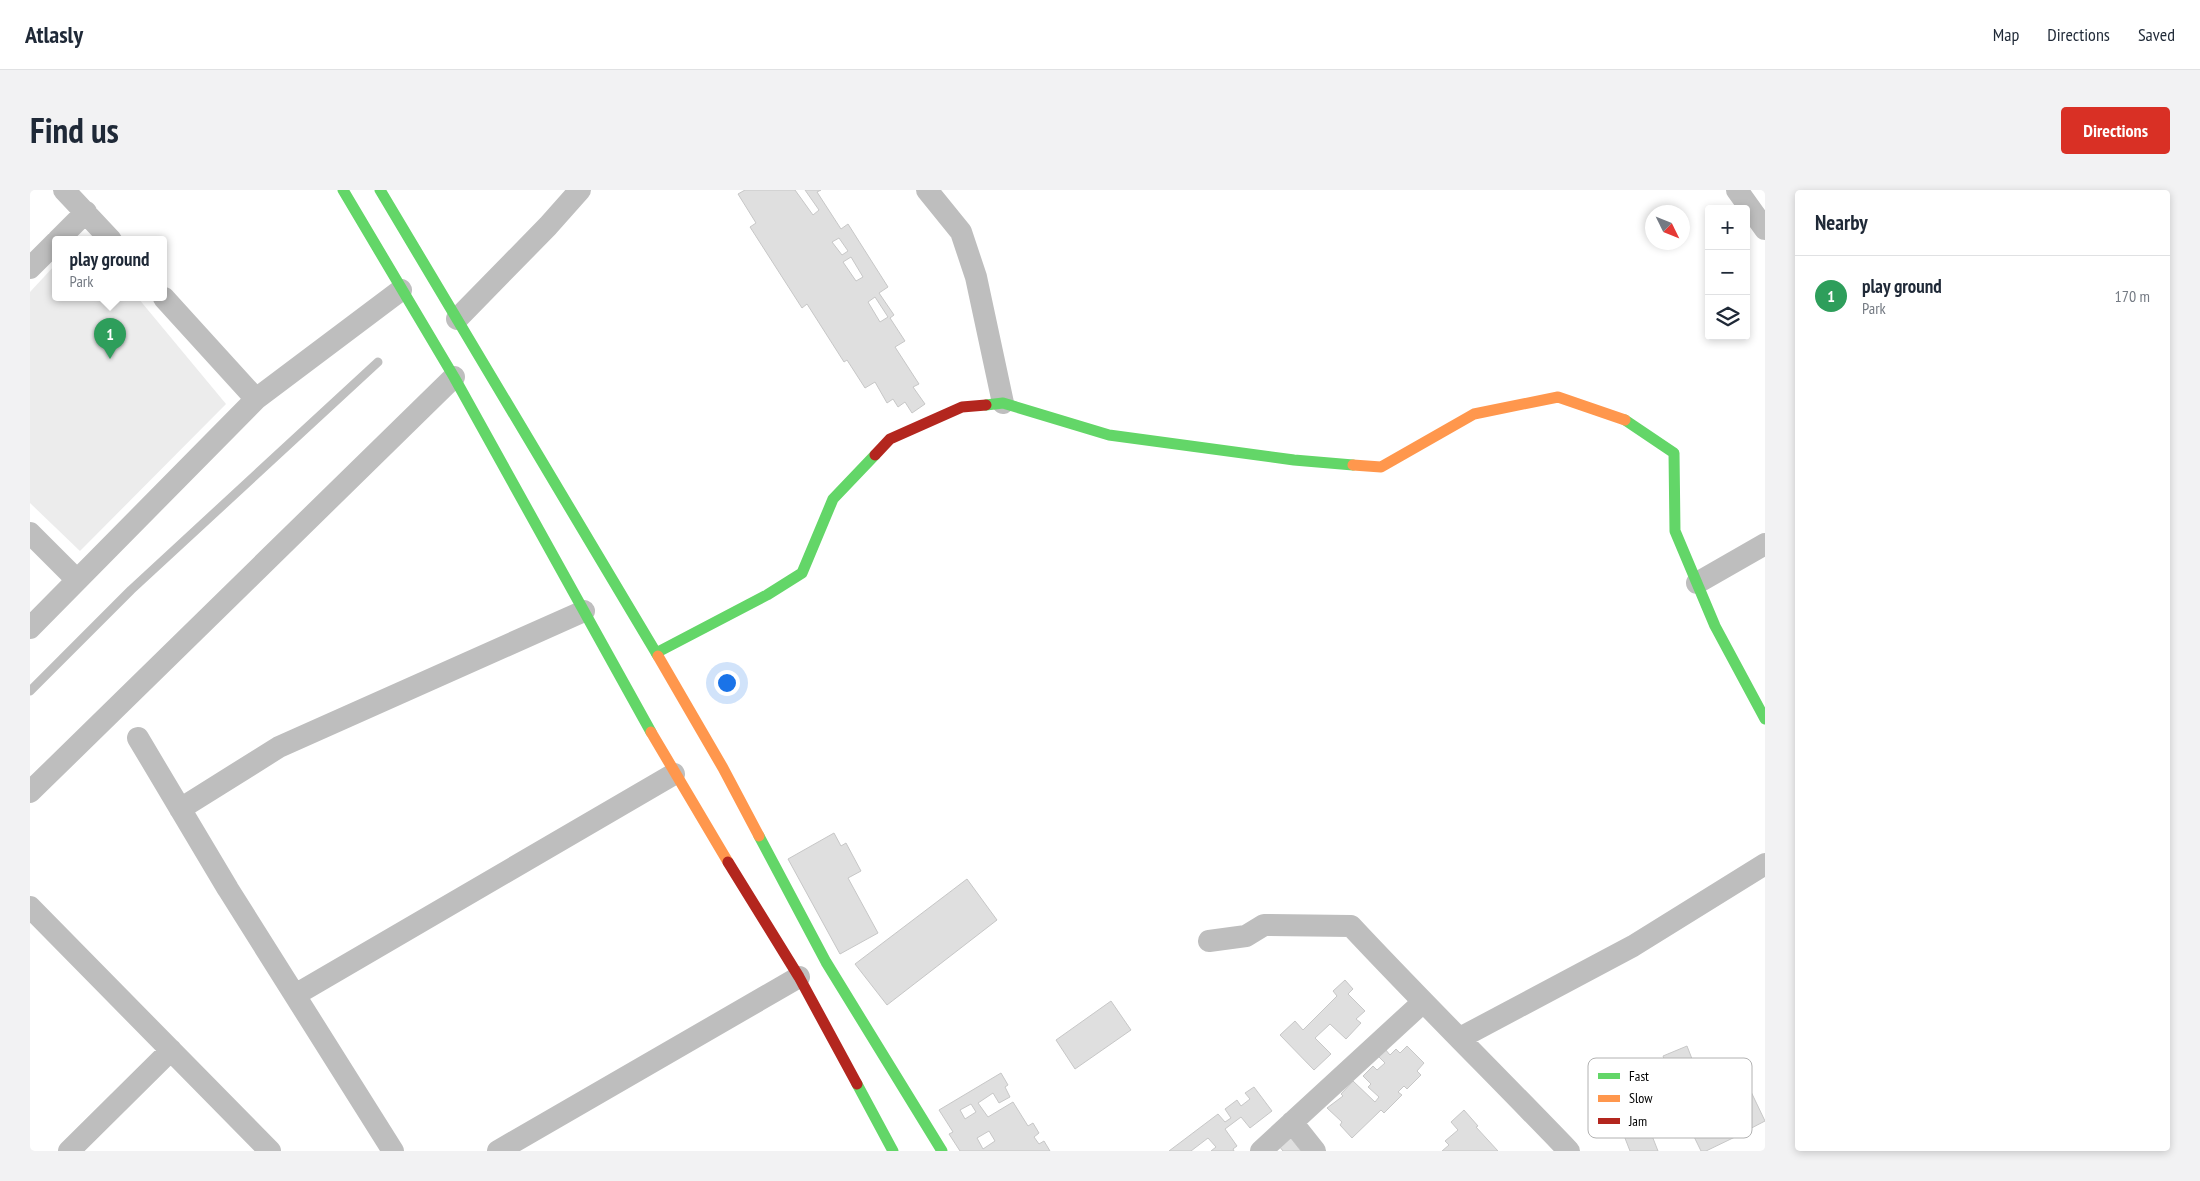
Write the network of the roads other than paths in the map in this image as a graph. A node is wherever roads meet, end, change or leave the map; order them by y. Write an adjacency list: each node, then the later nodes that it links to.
1 (64, 190): 7 (street)
2 (343, 190): 13 (street)
3 (380, 190): 15 (street)
4 (580, 190): 15 (street)
5 (927, 190): 18 (street)
6 (1737, 190): 8 (street)
7 (86, 212): 9 (street); 10 (street)
8 (1765, 229)
9 (62, 236)
10 (107, 236)
11 (52, 246): 12 (street)
12 (30, 268)
13 (401, 290): 16 (street); 17 (street)
14 (167, 301): 17 (street)
15 (457, 319): 25 (street)
16 (454, 377): 23 (street); 29 (street)
17 (256, 399): 21 (street)
18 (1003, 403): 22 (street); 25 (street)
19 (30, 533): 21 (street)
20 (1765, 544): 22 (street)
21 (77, 580): 24 (street)
22 (1697, 583): 26 (street)
23 (584, 611): 28 (street); 30 (street)
24 (30, 628)
25 (656, 653): 46 (street)
26 (1765, 719)
27 (138, 738): 30 (street)
28 (674, 774): 34 (street); 35 (street)
29 (30, 792)
30 (180, 809): 35 (street)
31 (1765, 864): 37 (street)
32 (30, 907): 38 (street)
33 (1209, 940): 36 (street)
34 (799, 977): 41 (street); 45 (street)
35 (295, 995): 44 (street)
36 (1423, 1002): 37 (street); 39 (street)
37 (1460, 1038): 40 (street)
38 (171, 1050): 42 (street); 43 (street)
39 (1292, 1122): 47 (street); 48 (street)
40 (1561, 1148)
41 (889, 1149)
42 (69, 1151)
43 (270, 1151)
44 (393, 1151)
45 (498, 1151)
46 (942, 1151)
47 (1261, 1151)
48 (1315, 1151)

